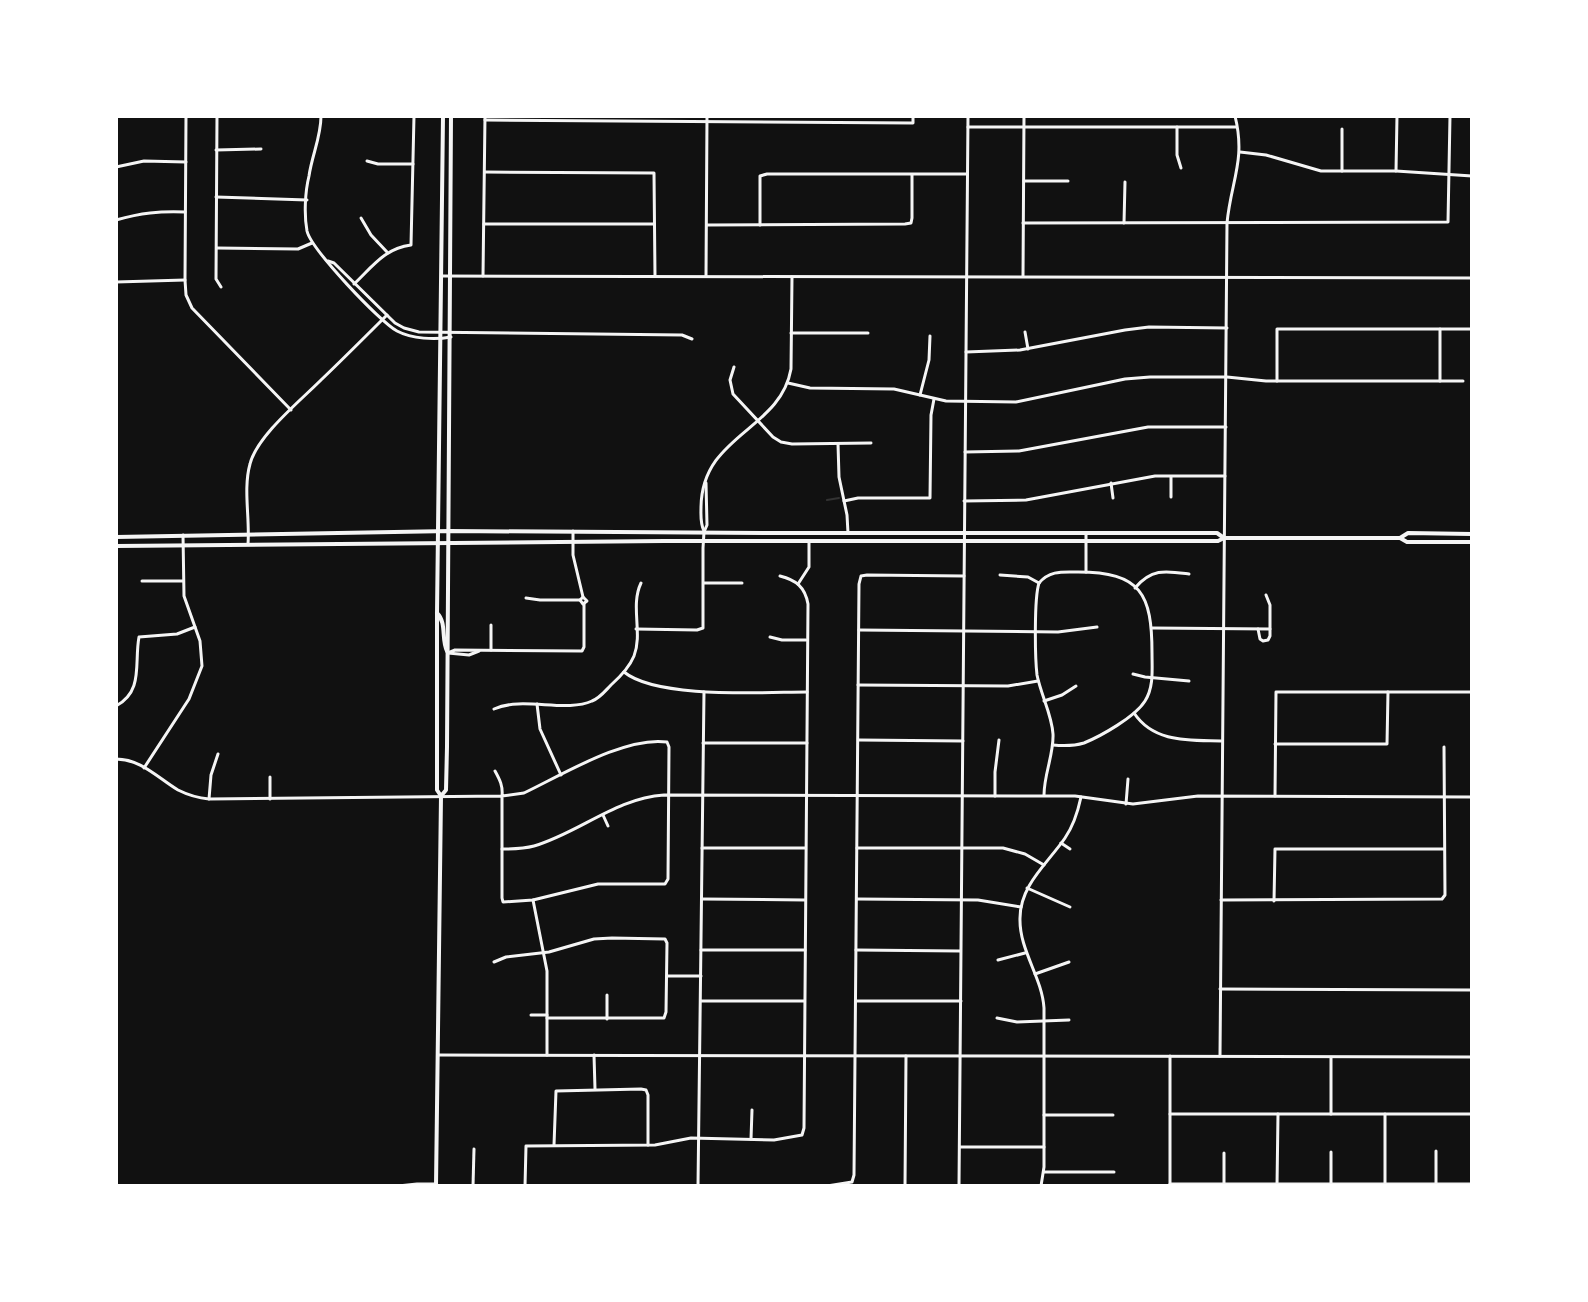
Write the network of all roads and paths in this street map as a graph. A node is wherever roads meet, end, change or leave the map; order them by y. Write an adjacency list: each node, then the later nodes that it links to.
1 (186, 116): 30 (street)
2 (217, 116): 27 (street)
3 (321, 116): 45 (street)
4 (414, 116): 31 (street)
5 (443, 116): 59 (main road)
6 (451, 116): 60 (main road)
7 (707, 116): 19 (street)
8 (761, 116): 20 (street)
9 (913, 116): 20 (street)
10 (968, 116): 21 (street)
11 (1024, 116): 22 (street)
12 (1235, 116): 24 (street)
13 (1397, 116): 35 (street)
14 (1450, 116): 39 (street)
15 (485, 118): 16 (street); 36 (street)
16 (550, 118): 17 (street)
17 (599, 118): 18 (street)
18 (653, 118): 19 (street)
19 (707, 122): 20 (street); 54 (street)
20 (761, 122)
21 (968, 127): 22 (street); 38 (street)
22 (1024, 127): 23 (street); 41 (street)
23 (1177, 127): 24 (street); 33 (street)
24 (1238, 127): 28 (street)
25 (1342, 129): 34 (street)
26 (261, 149): 27 (street)
27 (216, 150): 44 (street)
28 (1240, 152): 34 (street); 51 (street)
29 (367, 161): 31 (street)
30 (186, 162): 32 (street); 46 (street)
31 (413, 164): 58 (street)
32 (116, 167)
33 (1181, 168)
34 (1342, 171): 35 (street)
35 (1396, 171): 39 (street)
36 (485, 172): 52 (street); 53 (street)
37 (912, 174): 38 (street); 55 (street); 55 (street)
38 (968, 174): 65 (street)
39 (1449, 175): 40 (street); 51 (street)
40 (1472, 176)
41 (1024, 181): 42 (street); 49 (street)
42 (1068, 181)
43 (1125, 182): 50 (street)
44 (216, 197): 45 (street); 57 (street)
45 (307, 200): 56 (street)
46 (185, 212): 48 (street); 69 (street)
47 (361, 218): 58 (street)
48 (116, 220)
49 (1023, 223): 50 (street); 66 (street)
50 (1124, 223): 51 (street)
51 (1227, 223): 67 (street)
52 (484, 224): 53 (street); 61 (street)
53 (654, 224): 62 (street)
54 (707, 225): 55 (street); 63 (street)
55 (760, 225)
56 (312, 243): 57 (street); 71 (street)
57 (215, 248): 72 (street)
58 (387, 252): 71 (street)
59 (442, 276): 60 (street); 83 (main road)
60 (450, 276): 61 (street); 82 (main road)
61 (483, 276): 62 (street)
62 (655, 276): 63 (street)
63 (706, 276): 64 (street)
64 (792, 277): 65 (street); 80 (street)
65 (967, 277): 66 (street); 88 (street)
66 (1023, 277): 67 (street)
67 (1227, 277): 68 (street); 75 (street)
68 (1472, 278)
69 (185, 280): 70 (street); 98 (street)
70 (116, 282)
71 (352, 285): 73 (street); 74 (street)
72 (221, 287)
73 (387, 315): 74 (street); 83 (street)
74 (383, 320): 83 (street); 98 (street)
75 (1227, 328): 85 (street); 90 (street)
76 (1440, 329): 77 (street); 91 (street); 92 (street)
77 (1472, 329)
78 (1084, 330): 85 (street)
79 (1025, 332): 87 (street)
80 (791, 333): 81 (street); 94 (street)
81 (868, 333)
82 (452, 335): 83 (street); 86 (street); 114 (main road)
83 (441, 336): 113 (main road)
84 (930, 336): 95 (street)
85 (1086, 337): 87 (street)
86 (692, 339)
87 (1028, 349): 88 (street)
88 (966, 352): 97 (street)
89 (734, 367): 99 (street)
90 (1227, 377): 91 (street); 97 (street); 100 (street)
91 (1277, 381): 92 (street)
92 (1440, 381): 93 (street)
93 (1463, 381)
94 (788, 383): 95 (street); 99 (street)
95 (920, 395): 96 (street)
96 (934, 399): 97 (street); 111 (street)
97 (965, 402): 103 (street)
98 (291, 410): 123 (street)
99 (757, 420): 102 (street); 117 (street)
100 (1226, 427): 103 (street); 105 (street)
101 (871, 443): 102 (street)
102 (838, 444): 111 (street)
103 (965, 452): 112 (street)
104 (1171, 476): 105 (street); 106 (street); 108 (street)
105 (1225, 476): 125 (street)
106 (1111, 483): 107 (street); 109 (street)
107 (1056, 495): 110 (street); 112 (street)
108 (1171, 497)
109 (1113, 498)
110 (1057, 500)
111 (844, 501): 118 (street)
112 (964, 501): 119 (street)
113 (438, 531): 114 (main road); 116 (main road); 135 (main road)
114 (450, 531): 115 (main road); 132 (main road)
115 (573, 531): 117 (main road); 133 (street)
116 (345, 532): 123 (main road); 131 (main road)
117 (704, 532): 118 (main road); 127 (street)
118 (848, 533): 119 (main road)
119 (964, 533): 120 (main road); 129 (street)
120 (1086, 533): 125 (main road); 130 (street)
121 (1472, 534): 126 (main road)
122 (183, 535): 123 (main road); 124 (main road); 136 (street)
123 (249, 535): 137 (street)
124 (116, 537)
125 (1224, 538): 126 (main road); 130 (main road); 161 (street)
126 (1400, 538): 134 (main road)
127 (704, 541): 128 (main road); 133 (main road); 147 (street)
128 (809, 541): 129 (main road); 150 (street)
129 (964, 541): 130 (main road); 143 (street)
130 (1086, 541): 139 (street)
131 (345, 542): 135 (main road); 137 (main road)
132 (450, 542): 133 (main road); 135 (main road); 170 (main road)
133 (573, 542): 154 (street)
134 (1472, 542)
135 (437, 543): 155 (main road)
136 (183, 544): 137 (main road); 138 (main road); 145 (street)
137 (248, 544)
138 (116, 546)
139 (1086, 572): 149 (street); 151 (street)
140 (1189, 574): 151 (street)
141 (1000, 575): 149 (street)
142 (780, 576): 150 (street)
143 (964, 576): 164 (street); 165 (street)
144 (142, 581): 145 (street)
145 (183, 581): 157 (street)
146 (641, 583): 160 (street)
147 (704, 583): 148 (street); 160 (street)
148 (742, 583)
149 (1039, 583): 166 (street)
150 (798, 584): 168 (street)
151 (1135, 588): 159 (street)
152 (1266, 595): 163 (street)
153 (526, 598): 154 (street)
154 (582, 600): 169 (street)
155 (437, 613): 170 (main road); 205 (main road)
156 (491, 625): 169 (street)
157 (196, 627): 185 (street); 199 (street)
158 (1097, 627): 166 (street)
159 (1152, 628): 161 (street); 173 (street)
160 (636, 629): 171 (street)
161 (1224, 629): 162 (street); 191 (street)
162 (1258, 629): 163 (street); 163 (street)
163 (1270, 629)
164 (859, 630): 165 (street); 176 (street)
165 (964, 631): 166 (street); 177 (street)
166 (1037, 632): 174 (street)
167 (770, 637): 168 (street)
168 (807, 640): 180 (street)
169 (491, 651): 170 (street)
170 (448, 653): 205 (main road)
171 (624, 672): 179 (street); 184 (street)
172 (1133, 674): 173 (street)
173 (1151, 678): 175 (street); 187 (street)
174 (1039, 681): 177 (street); 183 (street)
175 (1189, 681)
176 (858, 685): 177 (street); 188 (street)
177 (963, 686): 190 (street)
178 (1076, 686): 183 (street)
179 (704, 692): 180 (street); 192 (street)
180 (807, 692): 193 (street)
181 (1388, 692): 182 (street); 194 (street); 194 (street)
182 (1472, 692)
183 (1044, 701): 195 (street)
184 (537, 704): 186 (street); 201 (street)
185 (116, 706)
186 (494, 709)
187 (1134, 713): 191 (street); 195 (street)
188 (858, 740): 190 (street); 209 (street)
189 (999, 740): 211 (street)
190 (963, 741): 210 (street)
191 (1223, 741): 213 (street)
192 (703, 743): 193 (street); 207 (street)
193 (807, 743): 208 (street)
194 (1275, 744): 214 (street)
195 (1053, 745): 212 (street)
196 (1444, 747): 215 (street)
197 (218, 754): 218 (street)
198 (116, 759): 199 (street)
199 (144, 768): 218 (street)
200 (495, 771): 206 (street)
201 (561, 775): 204 (street); 206 (street)
202 (270, 777): 219 (street)
203 (1128, 779): 220 (street)
204 (668, 795): 207 (street); 221 (street); 236 (street)
205 (441, 796): 206 (street); 219 (street); 267 (main road)
206 (502, 796): 228 (street)
207 (703, 796): 208 (street); 224 (street)
208 (806, 796): 209 (street); 225 (street)
209 (858, 796): 210 (street); 226 (street)
210 (963, 796): 211 (street); 227 (street)
211 (995, 796): 212 (street)
212 (1044, 796): 216 (street)
213 (1222, 796): 214 (street); 220 (street); 238 (street)
214 (1275, 796): 215 (street)
215 (1443, 796): 217 (street); 230 (street)
216 (1081, 797): 220 (street); 223 (street)
217 (1472, 797)
218 (209, 799): 219 (street)
219 (270, 799)
220 (1126, 804)
221 (603, 814): 222 (street); 228 (street)
222 (608, 826)
223 (1061, 843): 229 (street); 231 (street)
224 (702, 848): 225 (street); 233 (street)
225 (805, 848): 237 (street)
226 (857, 848): 227 (street); 234 (street)
227 (962, 848): 231 (street); 235 (street)
228 (502, 849): 236 (street)
229 (1070, 849)
230 (1445, 849): 239 (street); 239 (street)
231 (1044, 865): 232 (street)
232 (1027, 888): 240 (street); 241 (street)
233 (702, 899): 237 (street); 242 (street)
234 (857, 899): 235 (street); 244 (street)
235 (962, 899): 240 (street); 245 (street)
236 (533, 900): 247 (street)
237 (805, 900): 243 (street)
238 (1221, 900): 239 (street); 254 (street)
239 (1274, 901)
240 (1021, 907): 246 (street)
241 (1070, 907)
242 (701, 950): 243 (street); 253 (street)
243 (805, 950): 258 (street)
244 (856, 950): 245 (street); 259 (street)
245 (961, 951): 260 (street)
246 (1027, 952): 248 (street); 251 (street)
247 (544, 953): 249 (street); 252 (street); 262 (street)
248 (998, 960)
249 (494, 962)
250 (1069, 962): 251 (street)
251 (1035, 974): 266 (street)
252 (667, 976): 253 (street); 264 (street)
253 (701, 976): 257 (street)
254 (1220, 989): 255 (street); 277 (street)
255 (1472, 990)
256 (607, 995): 264 (street)
257 (701, 1001): 258 (street); 271 (street)
258 (804, 1001): 272 (street)
259 (856, 1001): 260 (street); 270 (street)
260 (961, 1001): 274 (street)
261 (531, 1015): 262 (street)
262 (547, 1016): 264 (street); 268 (street)
263 (997, 1018): 266 (street)
264 (607, 1019)
265 (1069, 1020): 266 (street)
266 (1044, 1022): 275 (street)
267 (438, 1055): 268 (street); 302 (main road)
268 (547, 1055): 269 (street)
269 (594, 1055): 271 (street); 280 (street)
270 (855, 1055): 272 (street); 273 (street); 314 (street)
271 (700, 1056): 272 (street); 289 (street)
272 (804, 1056): 290 (street)
273 (906, 1056): 274 (street); 315 (street)
274 (960, 1056): 275 (street); 293 (street)
275 (1044, 1056): 276 (street); 287 (street)
276 (1170, 1056): 277 (street); 282 (street)
277 (1220, 1056): 278 (street)
278 (1331, 1057): 279 (street); 284 (street)
279 (1472, 1057)
280 (595, 1089): 291 (street); 292 (street)
281 (752, 1110): 290 (street)
282 (1170, 1114): 283 (street); 303 (street)
283 (1278, 1114): 284 (street); 306 (street)
284 (1331, 1114): 285 (street)
285 (1385, 1114): 286 (street); 308 (street)
286 (1472, 1114)
287 (1044, 1115): 288 (street); 294 (street)
288 (1113, 1115)
289 (699, 1139): 290 (street); 292 (street); 313 (street)
290 (751, 1139)
291 (554, 1145): 292 (street); 312 (street)
292 (648, 1145)
293 (959, 1147): 294 (street); 316 (street)
294 (1044, 1147): 299 (street)
295 (474, 1149): 311 (street)
296 (1436, 1151): 309 (street)
297 (1331, 1152): 307 (street)
298 (1224, 1153): 304 (street)
299 (1044, 1172): 300 (street); 317 (street)
300 (1114, 1172)
301 (1472, 1184): 309 (street)
302 (436, 1185): 310 (street)
303 (1170, 1185): 304 (street)
304 (1224, 1185): 305 (street)
305 (1233, 1185): 306 (street)
306 (1277, 1185): 307 (street)
307 (1331, 1185): 308 (street)
308 (1385, 1185): 309 (street)
309 (1436, 1185)
310 (398, 1186)
311 (473, 1186)
312 (525, 1186)
313 (698, 1186)
314 (827, 1186)
315 (905, 1186)
316 (959, 1186)
317 (1041, 1186)

